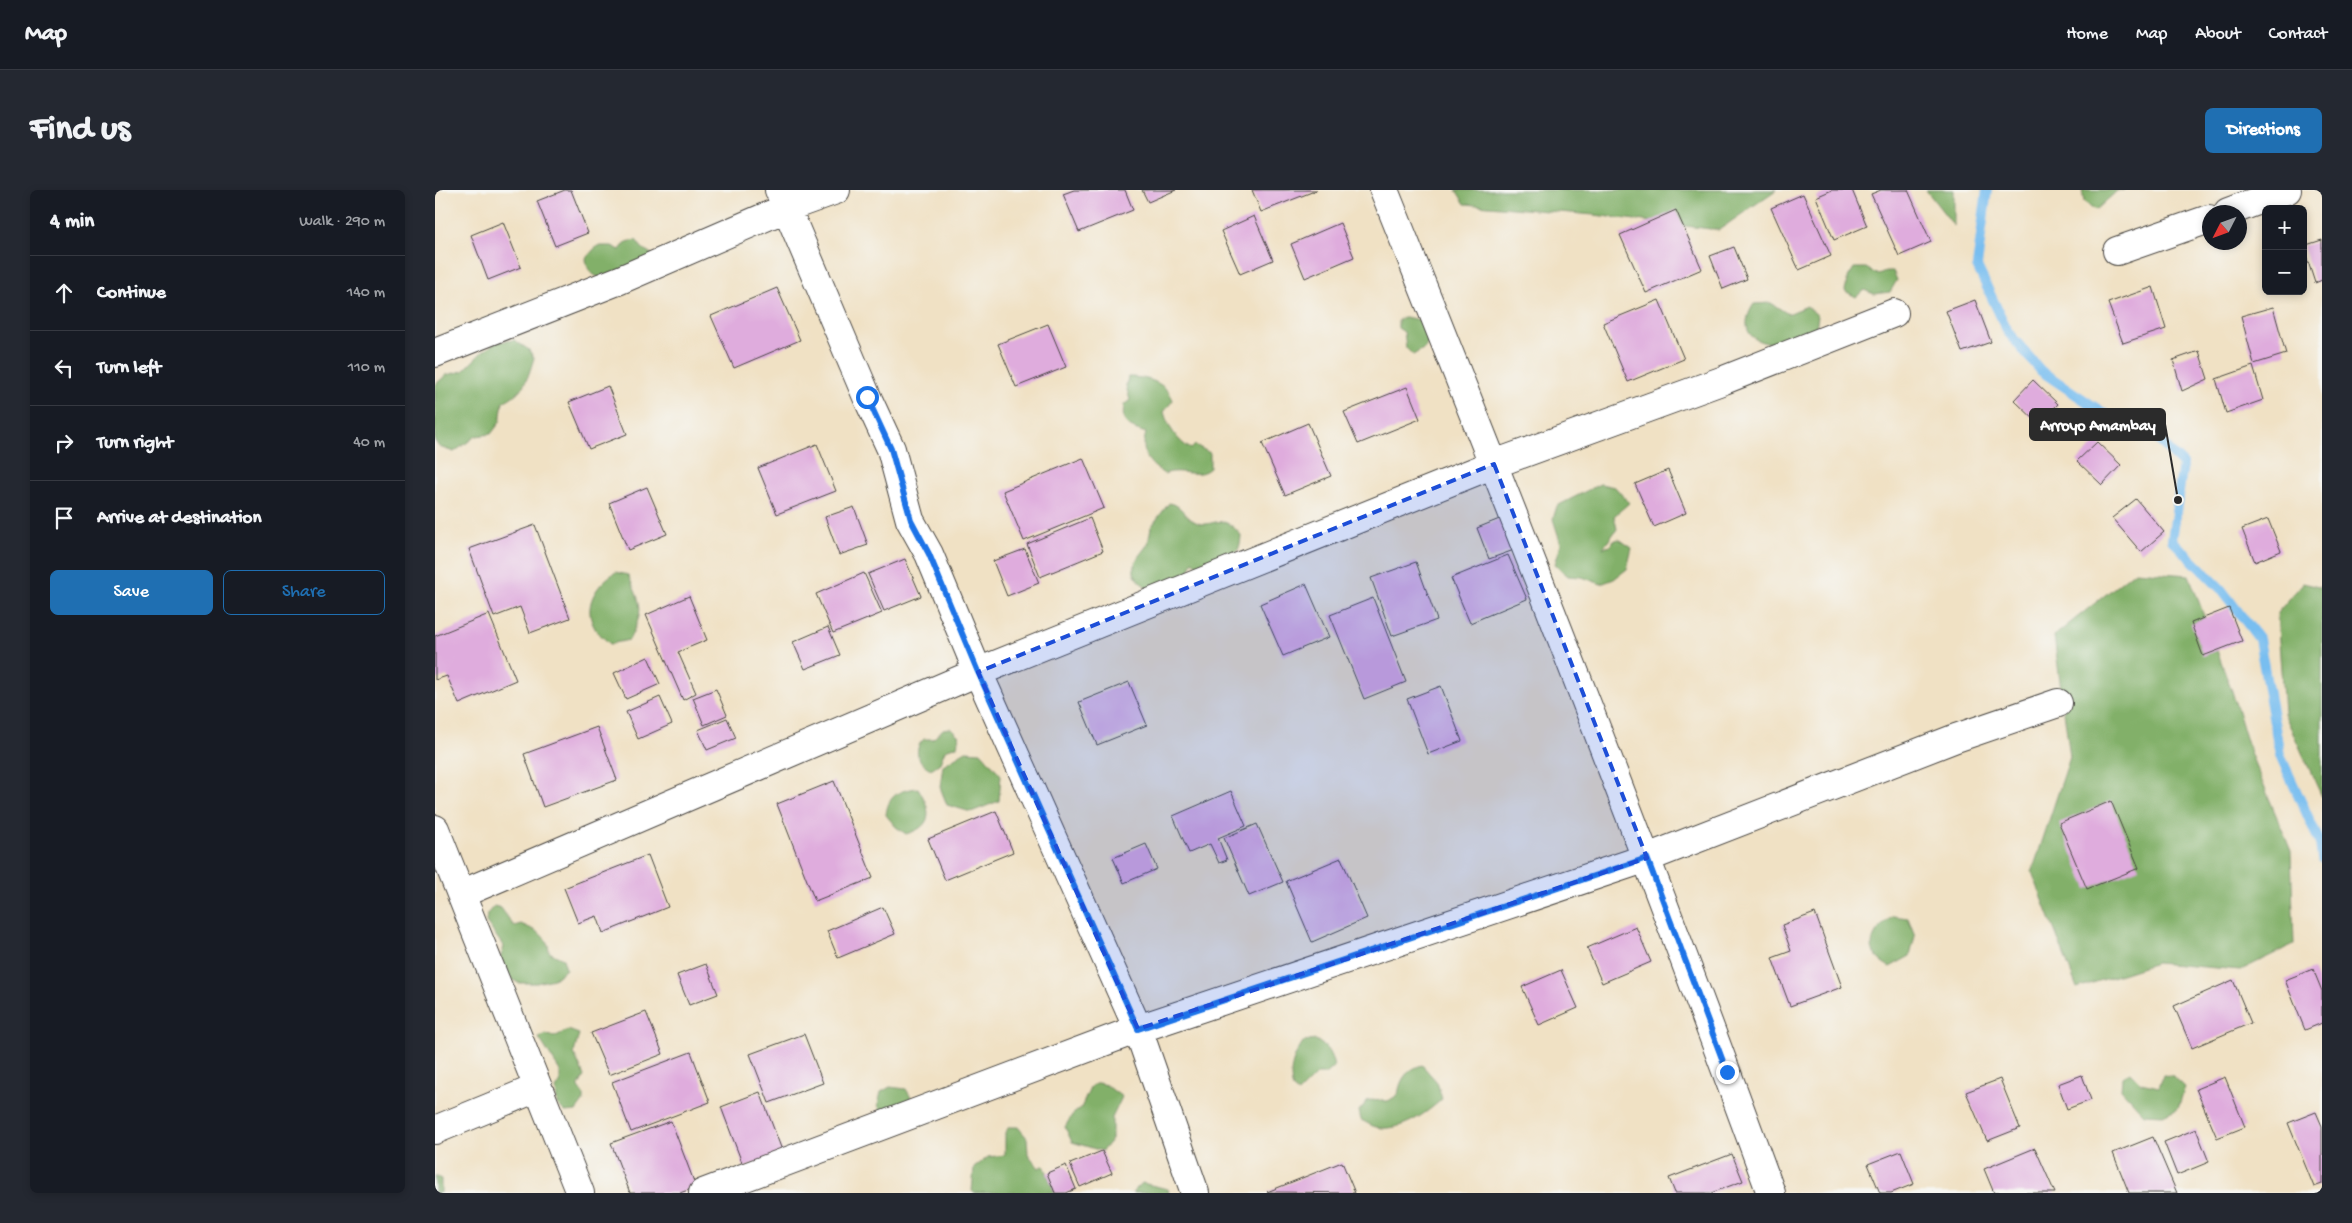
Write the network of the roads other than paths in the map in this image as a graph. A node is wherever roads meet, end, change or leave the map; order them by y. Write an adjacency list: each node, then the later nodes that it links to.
1 (836, 190): 4 (street)
2 (1384, 190): 10 (street)
3 (2287, 190): 5 (street)
4 (783, 199): 9 (street); 11 (street)
5 (2247, 205)
6 (2202, 221): 7 (street)
7 (2117, 251)
8 (1894, 313): 10 (street)
9 (435, 353)
10 (1494, 464): 11 (street); 14 (street)
11 (978, 672): 15 (street); 16 (street)
12 (2058, 703): 14 (street)
13 (435, 829): 15 (street)
14 (1647, 858): 16 (street); 22 (street)
15 (461, 894): 17 (street)
16 (1138, 1029): 20 (street); 21 (street)
17 (537, 1088): 18 (street); 19 (street)
18 (435, 1130)
19 (580, 1193)
20 (703, 1193)
21 (1195, 1193)
22 (1771, 1193)

